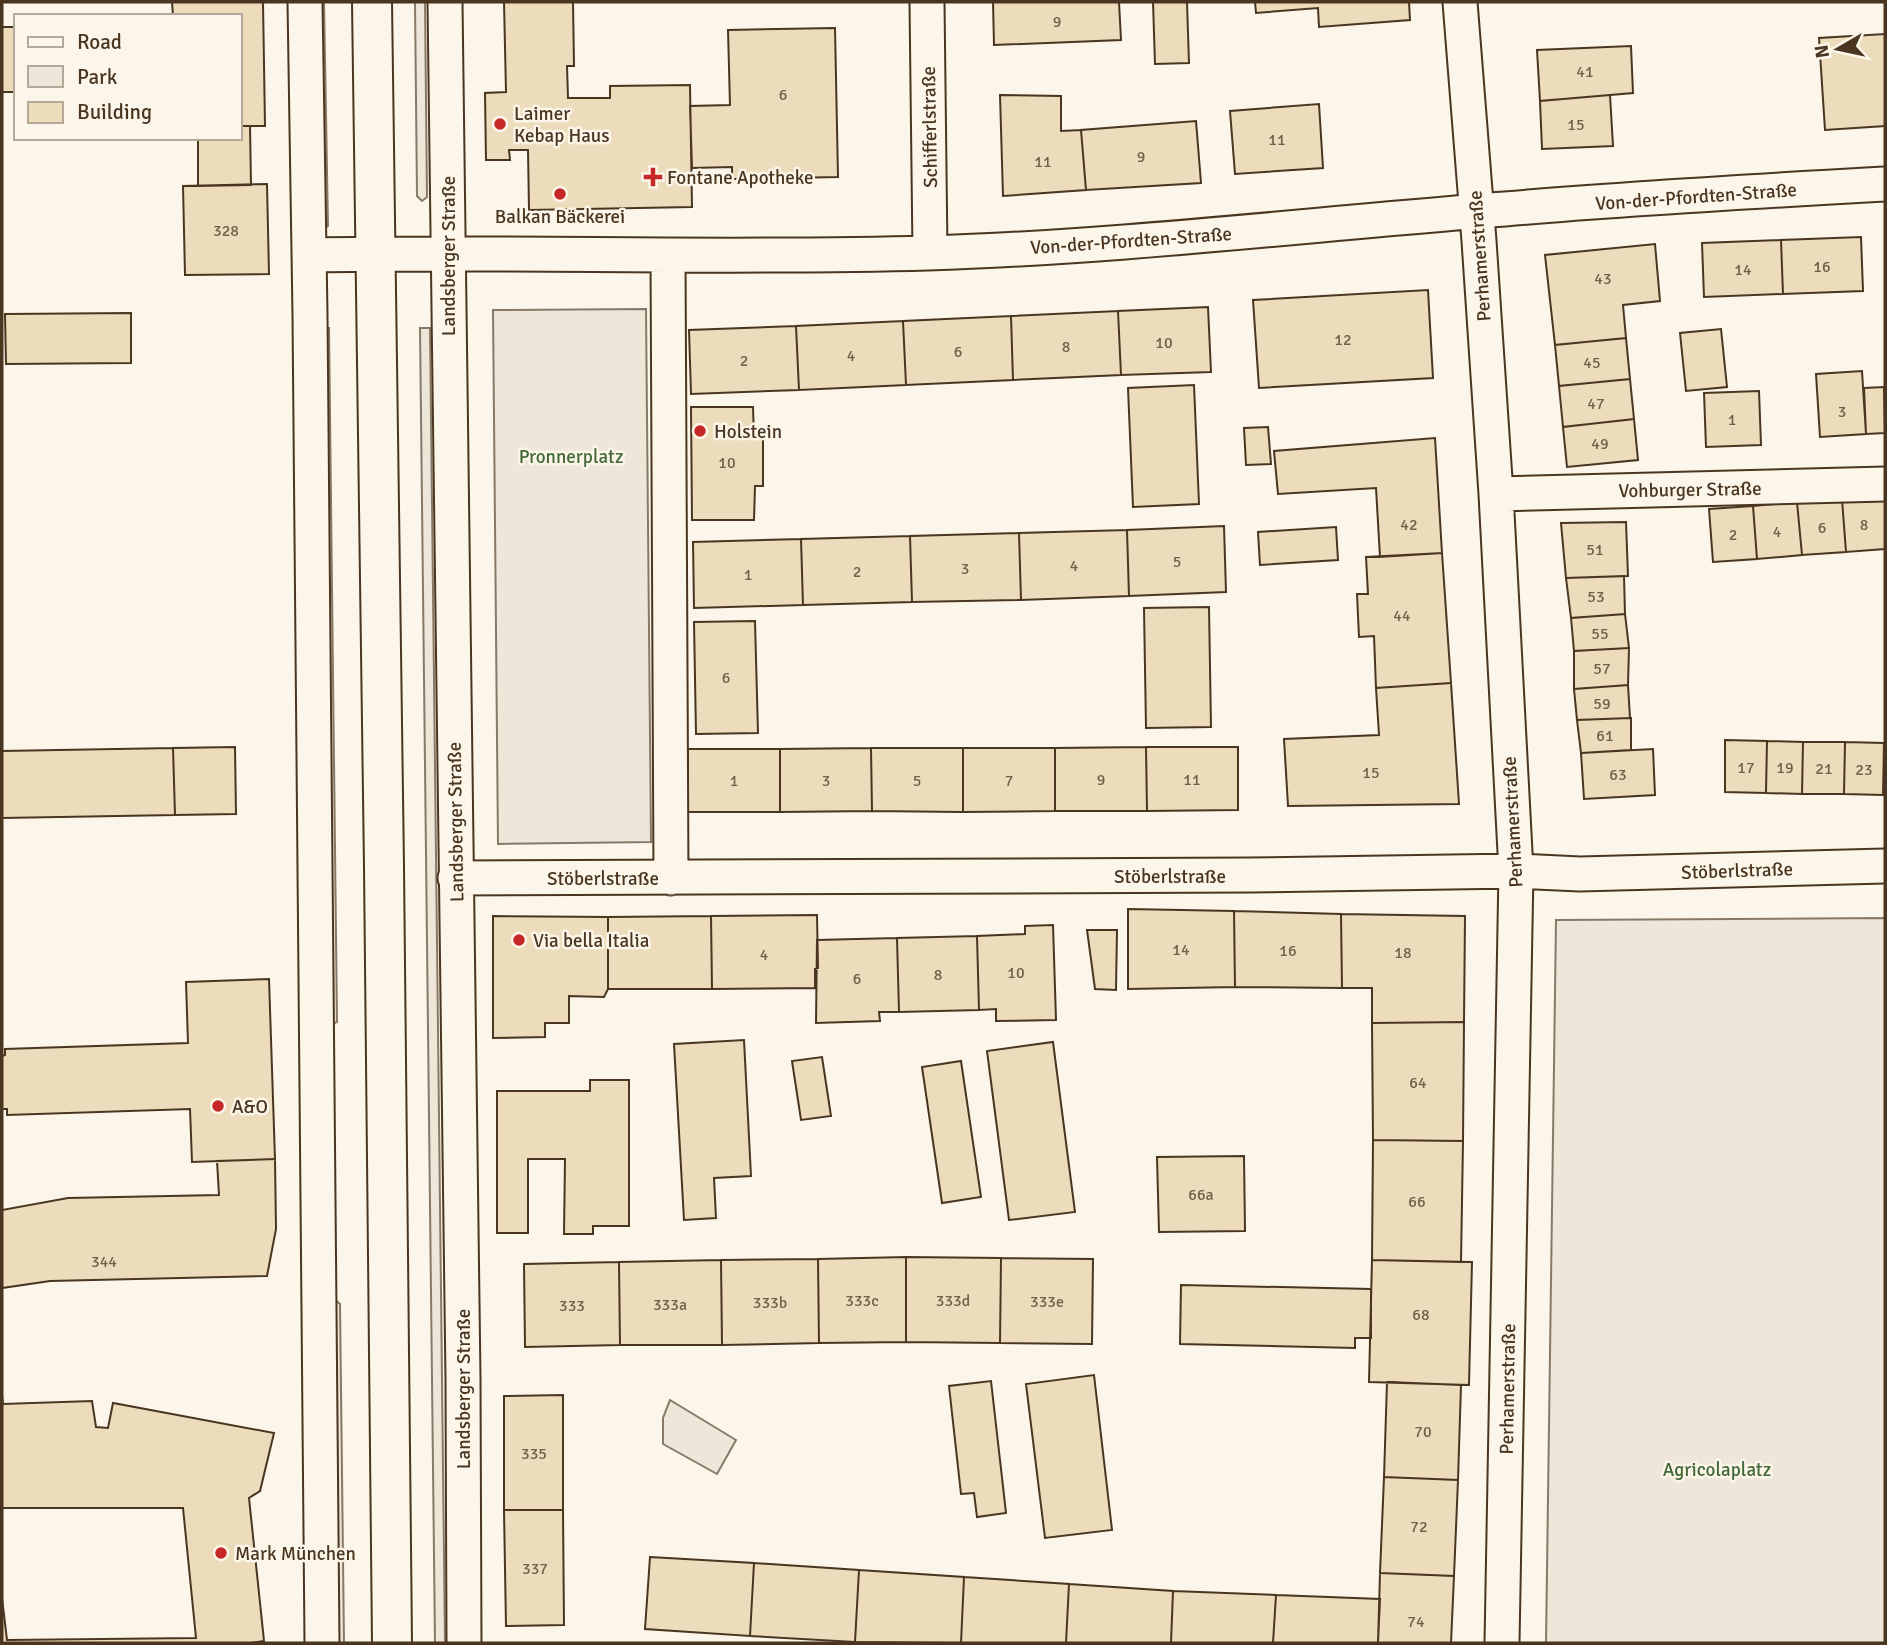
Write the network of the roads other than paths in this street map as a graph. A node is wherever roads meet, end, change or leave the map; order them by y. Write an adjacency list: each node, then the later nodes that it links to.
1 (305, 2): 11 (street)
2 (372, 2): 10 (main road)
3 (445, 2): 8 (street, Landsberger Straße)
4 (927, 2): 9 (street, Schifferlstraße)
5 (1460, 2): 7 (street, Perhamerstraße)
6 (1885, 184): 7 (street, Von-der-Pfordten-Straße)
7 (1476, 211): 9 (street, Von-der-Pfordten-Straße); 14 (street, Perhamerstraße)
8 (449, 253): 10 (street, Von-der-Pfordten-Straße); 12 (street, Von-der-Pfordten-Straße); 17 (street, Landsberger Straße)
9 (930, 253): 12 (street, Von-der-Pfordten-Straße)
10 (375, 254): 11 (street); 20 (main road)
11 (309, 255): 19 (street)
12 (668, 257): 18 (street)
13 (1885, 484): 14 (street, Vohburger Straße)
14 (1496, 494): 16 (street, Perhamerstraße)
15 (1885, 866): 16 (street, Stöberlstraße)
16 (1516, 872): 18 (street, Stöberlstraße); 22 (street, Perhamerstraße)
17 (455, 878): 18 (street, Stöberlstraße); 21 (street, Landsberger Straße)
18 (671, 878)
19 (322, 1643)
20 (392, 1643)
21 (464, 1643)
22 (1502, 1643)

